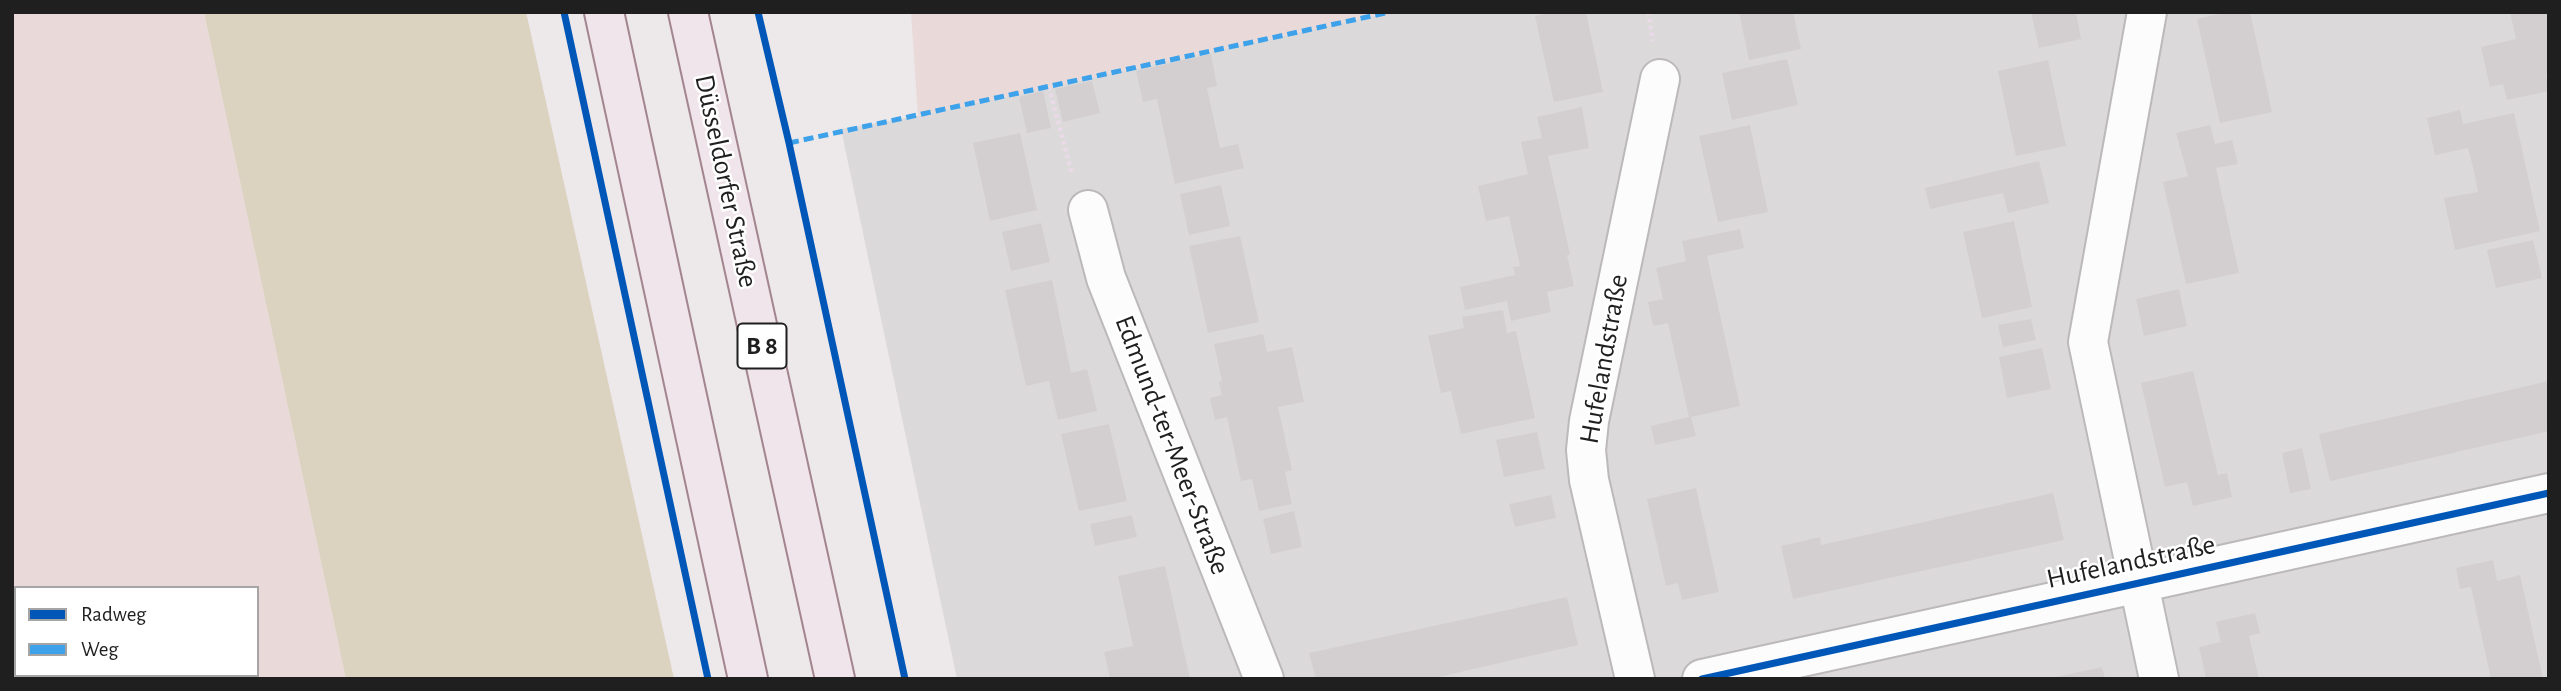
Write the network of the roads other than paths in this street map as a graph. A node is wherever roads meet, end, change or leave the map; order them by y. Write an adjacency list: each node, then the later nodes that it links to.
1 (604, 12): 9 (main road)
2 (688, 12): 10 (main road, Düsseldorfer Straße / B 8)
3 (2147, 12): 7 (street, Hufelandstraße)
4 (1660, 79): 12 (street, Hufelandstraße)
5 (1088, 210): 11 (street, Edmund-ter-Meer-Straße)
6 (2549, 493): 7 (street, Hufelandstraße)
7 (2140, 582): 8 (street, Hufelandstraße); 13 (street, Hufelandstraße)
8 (1716, 677)
9 (748, 679)
10 (835, 679)
11 (1264, 679)
12 (1635, 679)
13 (2159, 679)

